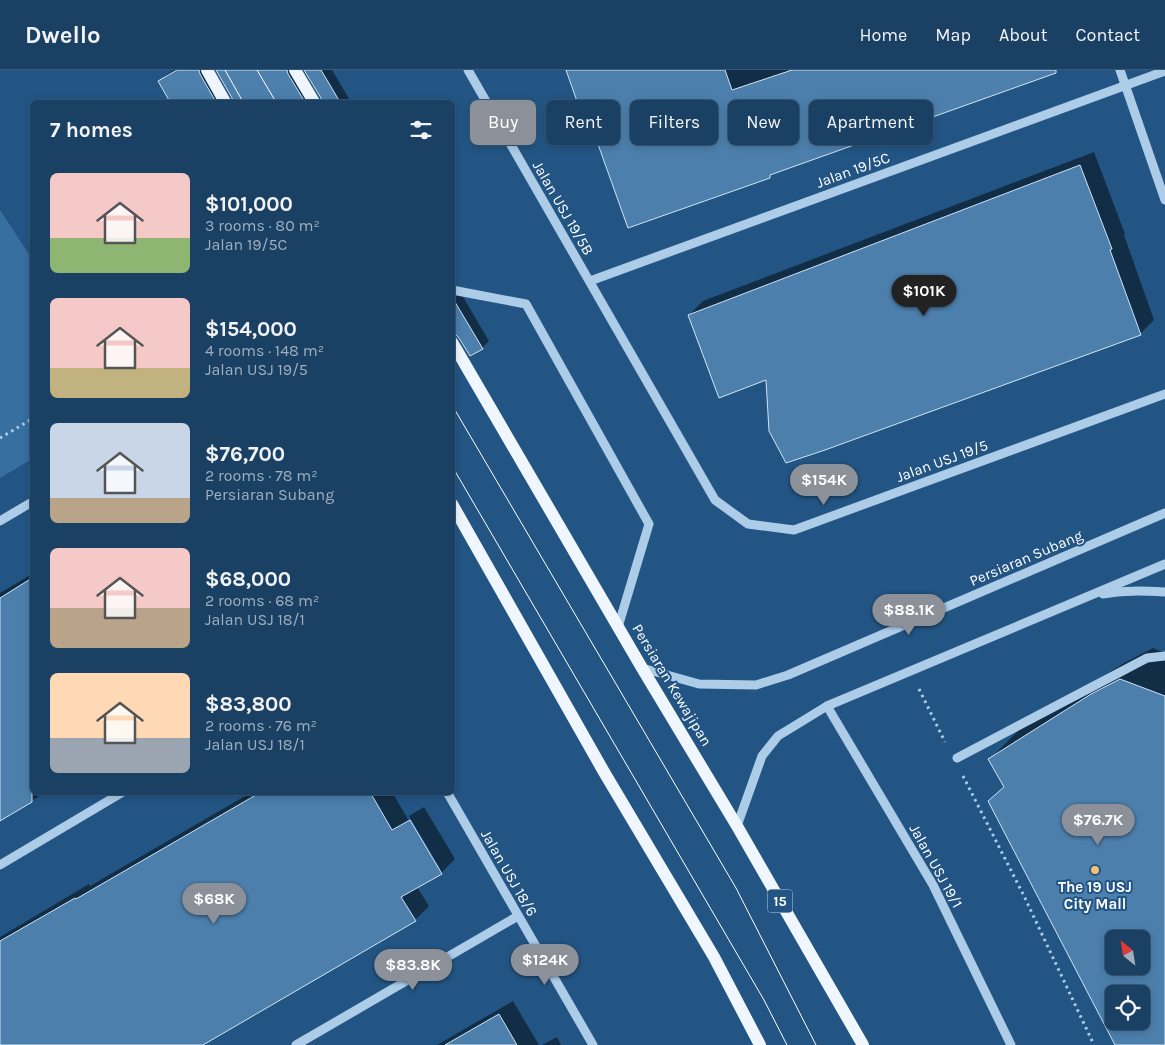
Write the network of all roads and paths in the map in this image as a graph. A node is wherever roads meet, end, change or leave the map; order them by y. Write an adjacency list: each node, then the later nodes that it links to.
1 (207, 70): 7 (main road)
2 (295, 70): 8 (main road)
3 (468, 70): 10 (street, Jalan USJ 19/5B)
4 (1120, 70): 6 (street)
5 (1165, 71): 6 (street, Jalan 19/5C)
6 (1125, 85): 9 (street); 10 (street, Jalan 19/5C)
7 (225, 100)
8 (313, 100)
9 (1165, 200)
10 (590, 281): 13 (street, Jalan USJ 19/5)
11 (455, 291): 23 (street)
12 (455, 347): 23 (main road, Persiaran Kewajipan)
13 (1165, 394)
14 (30, 420): 15 (path)
15 (0, 438)
16 (30, 503): 19 (street)
17 (455, 509): 38 (main road)
18 (1165, 513): 25 (street, Persiaran Subang)
19 (0, 521)
20 (1165, 564): 22 (street)
21 (1165, 592): 22 (street)
22 (1086, 596): 26 (street)
23 (618, 627): 25 (main road, Persiaran Kewajipan)
24 (1165, 656): 29 (street)
25 (642, 668): 33 (main road, Persiaran Kewajipan / 15)
26 (910, 671): 27 (street); 28 (path)
27 (827, 706): 33 (street); 40 (street, Jalan USJ 19/1)
28 (949, 748)
29 (957, 758)
30 (962, 774): 41 (path)
31 (118, 795): 34 (street)
32 (449, 795): 35 (street, Jalan USJ 18/6)
33 (737, 826): 39 (main road, Persiaran Kewajipan / 15)
34 (0, 865)
35 (518, 916): 36 (street); 37 (street, Jalan USJ 18/6)
36 (296, 1045)
37 (593, 1045)
38 (760, 1045)
39 (863, 1045)
40 (1012, 1045)
41 (1094, 1045)

